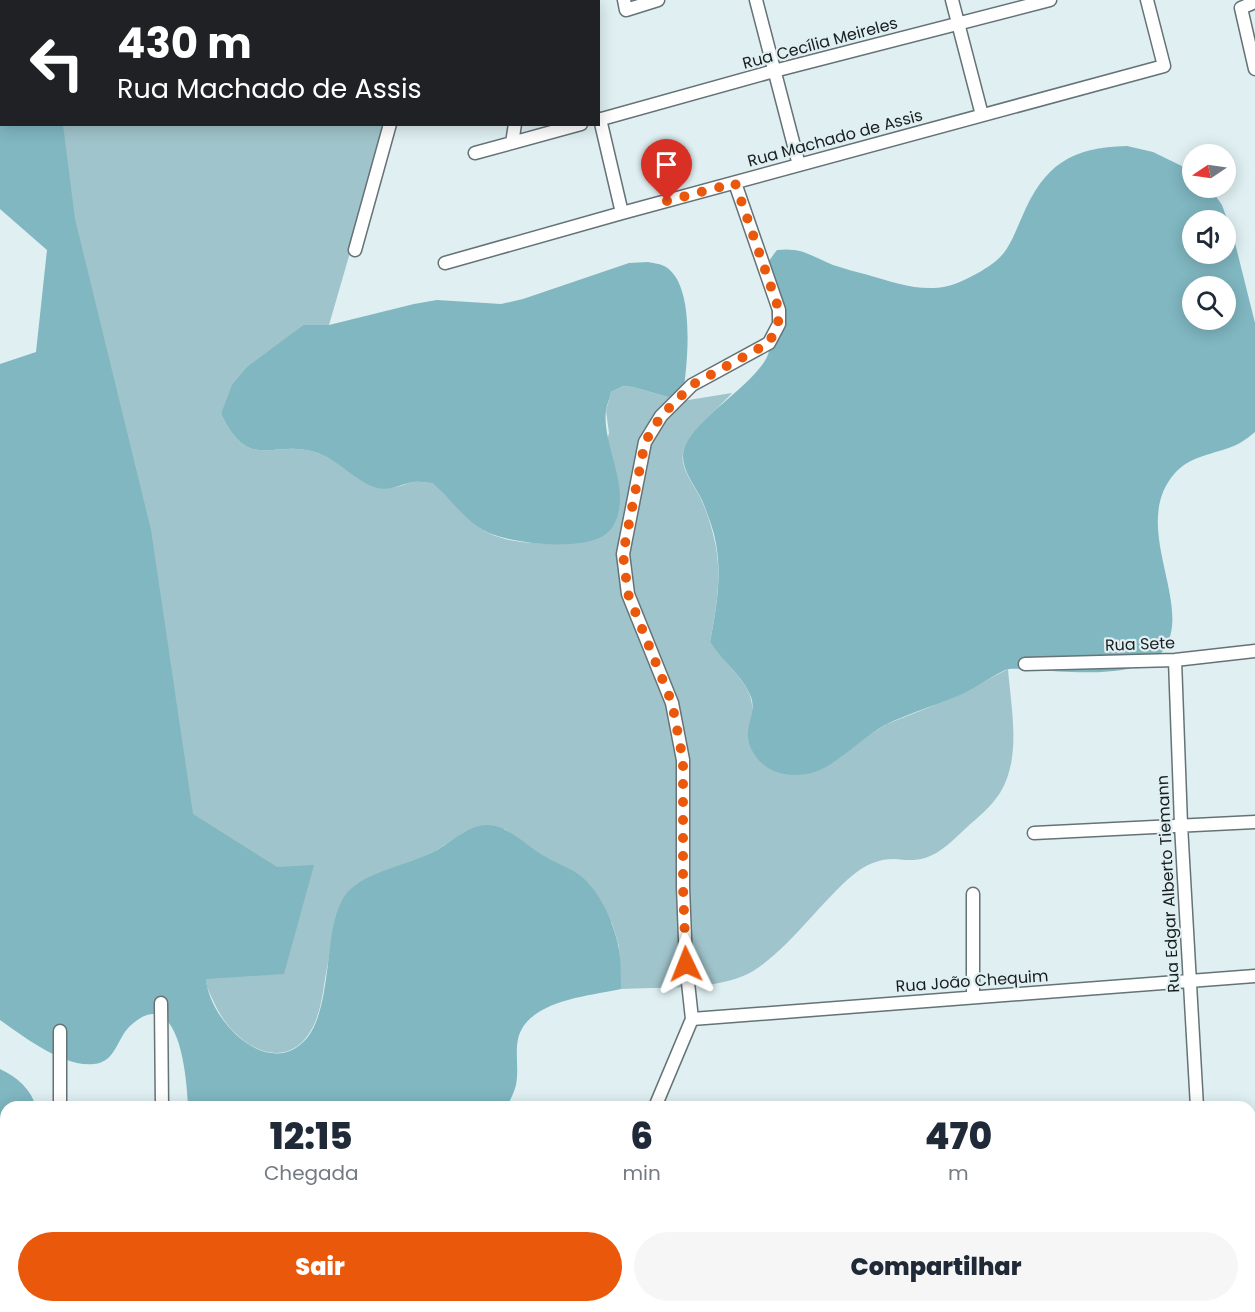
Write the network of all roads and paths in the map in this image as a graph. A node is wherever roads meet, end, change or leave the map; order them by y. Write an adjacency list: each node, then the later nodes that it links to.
1 (624, 0): 2 (street)
2 (657, 0)
3 (756, 0): 10 (street)
4 (952, 0): 8 (street)
5 (1050, 0): 8 (street, Rua Cecília Meireles)
6 (1147, 0): 11 (street, Rua Machado de Assis)
7 (1255, 2): 9 (street)
8 (958, 24): 10 (street, Rua Cecília Meireles); 11 (street)
9 (1255, 69)
10 (774, 71): 12 (street, Rua Cecília Meireles); 19 (street)
11 (982, 115): 19 (street, Rua Machado de Assis)
12 (600, 120)
13 (600, 124): 21 (street)
14 (389, 126): 22 (street)
15 (515, 126): 17 (street)
16 (574, 126): 17 (street)
17 (512, 143): 18 (street)
18 (475, 153)
19 (799, 165): 20 (street, Rua Machado de Assis)
20 (735, 183): 21 (street, Rua Machado de Assis); 35 (street)
21 (622, 213): 23 (street, Rua Machado de Assis)
22 (355, 250)
23 (445, 263)
24 (1255, 651): 25 (street, Rua Sete)
25 (1175, 660): 26 (street, Rua Sete); 28 (street, Rua Edgar Alberto Tiemann)
26 (1025, 664)
27 (1255, 822): 28 (street)
28 (1181, 825): 29 (street); 32 (street, Rua Edgar Alberto Tiemann)
29 (1034, 833)
30 (973, 894): 33 (street)
31 (1255, 975): 32 (street, Rua João Chequim)
32 (1189, 981): 33 (street, Rua João Chequim); 40 (street, Rua Edgar Alberto Tiemann)
33 (973, 997): 35 (street, Rua João Chequim)
34 (161, 1003): 38 (street)
35 (692, 1019): 39 (street)
36 (60, 1031): 37 (street)
37 (60, 1101)
38 (162, 1101)
39 (658, 1101)
40 (1197, 1101)

